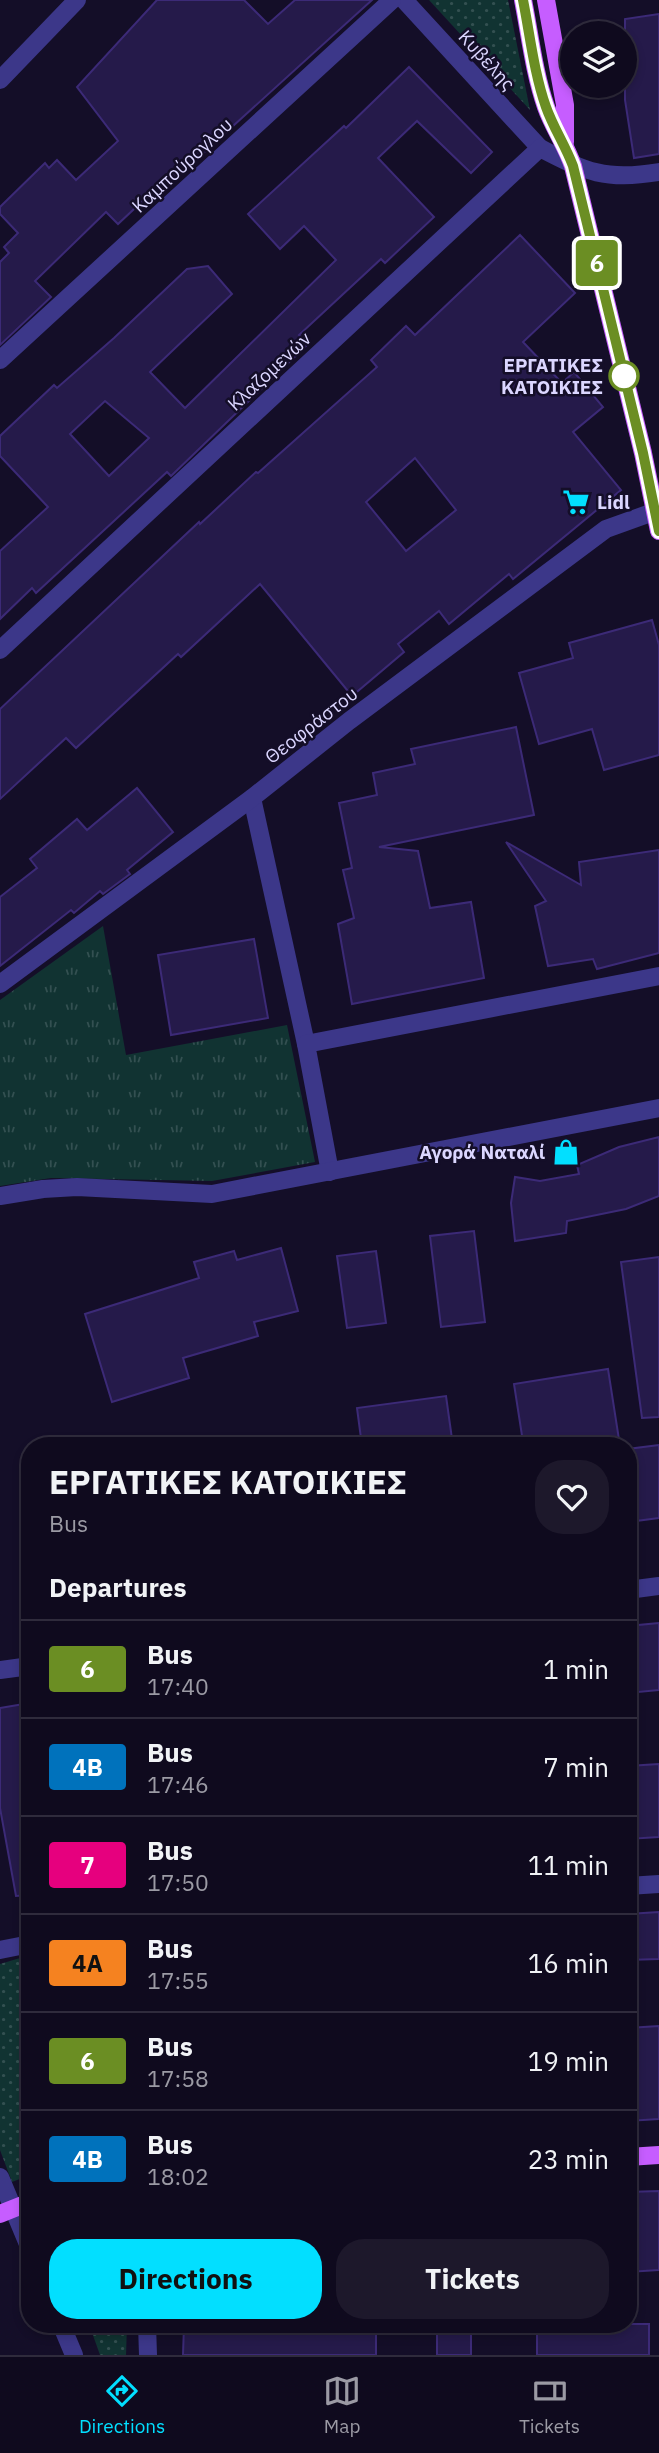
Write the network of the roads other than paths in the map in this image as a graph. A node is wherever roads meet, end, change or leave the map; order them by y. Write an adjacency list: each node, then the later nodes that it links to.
1 (77, 0): 6 (street)
2 (392, 0): 11 (street, Καμπούρογλου)
3 (404, 0): 8 (street, Κυβέλης)
4 (523, 0): 7 (main road)
5 (546, 0): 7 (main road)
6 (0, 80)
7 (565, 142): 9 (main road)
8 (540, 148): 9 (street); 14 (street, Κλαζομενών)
9 (573, 166): 10 (street); 12 (main road)
10 (659, 172)
11 (0, 360)
12 (657, 511): 13 (main road); 15 (street, Θεοφράστου)
13 (659, 531)
14 (0, 650)
15 (251, 798): 17 (street, Θεοφράστου); 18 (street)
16 (659, 976): 18 (street)
17 (0, 984)
18 (306, 1044): 20 (street)
19 (659, 1108): 20 (street)
20 (330, 1172): 21 (street)
21 (0, 1196)
22 (659, 1586): 23 (street)
23 (637, 1589)
24 (21, 1667): 25 (street)
25 (0, 1670)
26 (659, 1884): 27 (street)
27 (637, 1885)
28 (21, 1944): 29 (street)
29 (1, 1945)
30 (659, 2155): 31 (main road)
31 (637, 2156)
32 (0, 2177): 33 (street)
33 (14, 2208): 34 (street)
34 (21, 2226)
35 (65, 2333): 37 (street)
36 (147, 2333): 38 (street)
37 (74, 2355)
38 (148, 2355)

